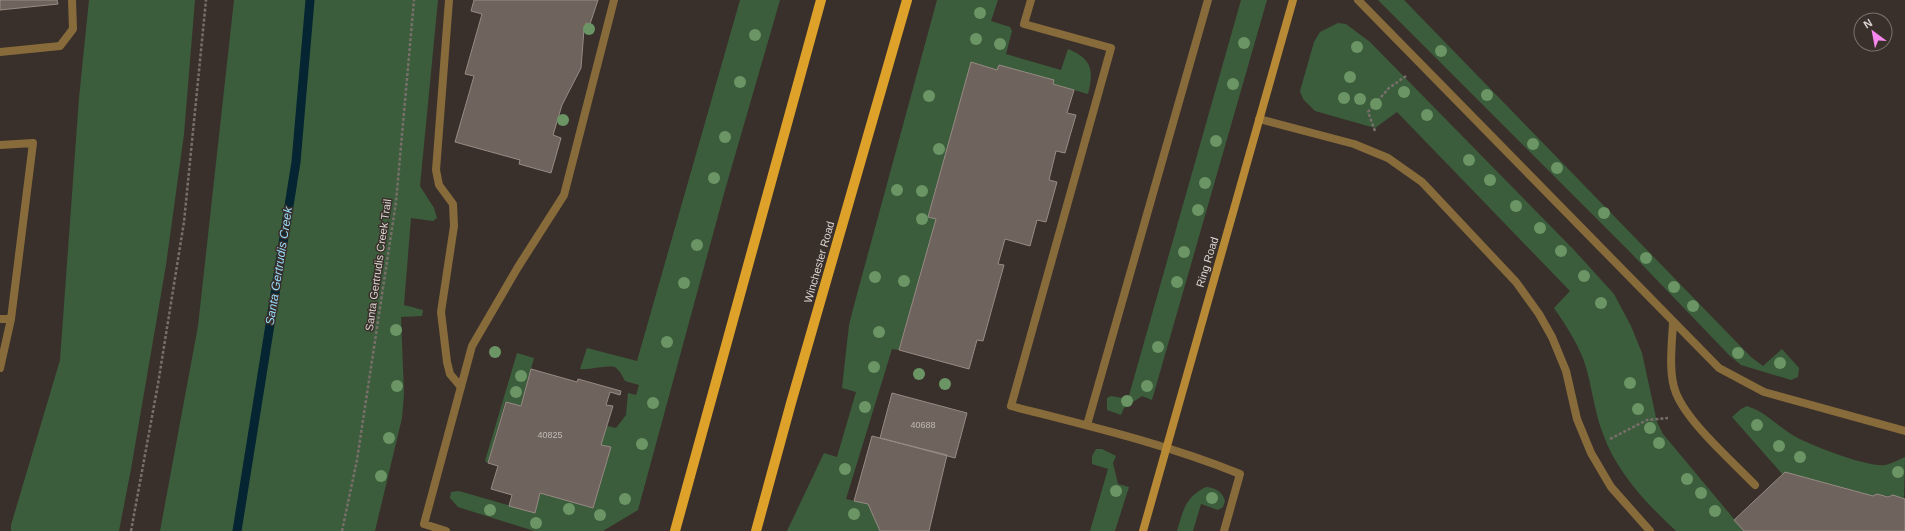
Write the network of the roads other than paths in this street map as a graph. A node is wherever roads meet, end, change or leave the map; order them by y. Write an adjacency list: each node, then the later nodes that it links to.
1 (72, 0): 10 (lane)
2 (449, 0): 17 (lane)
3 (614, 0): 17 (lane)
4 (821, 0): 24 (main road)
5 (907, 0): 25 (main road, Winchester Road)
6 (1031, 0): 18 (lane)
7 (1208, 0): 18 (lane)
8 (1293, 0): 11 (street, Ring Road)
9 (1358, 0): 15 (lane)
10 (0, 52)
11 (1259, 119): 20 (street, Ring Road); 28 (lane)
12 (0, 145): 14 (lane)
13 (0, 319): 14 (lane)
14 (10, 319): 16 (lane)
15 (1674, 323): 19 (lane); 21 (lane)
16 (0, 368)
17 (461, 387): 22 (lane)
18 (1087, 425): 20 (lane)
19 (1905, 431)
20 (1167, 447): 26 (street, Ring Road); 27 (lane)
21 (1755, 485)
22 (423, 528): 23 (lane)
23 (446, 531)
24 (675, 531)
25 (756, 531)
26 (1143, 531)
27 (1224, 531)
28 (1650, 531)

